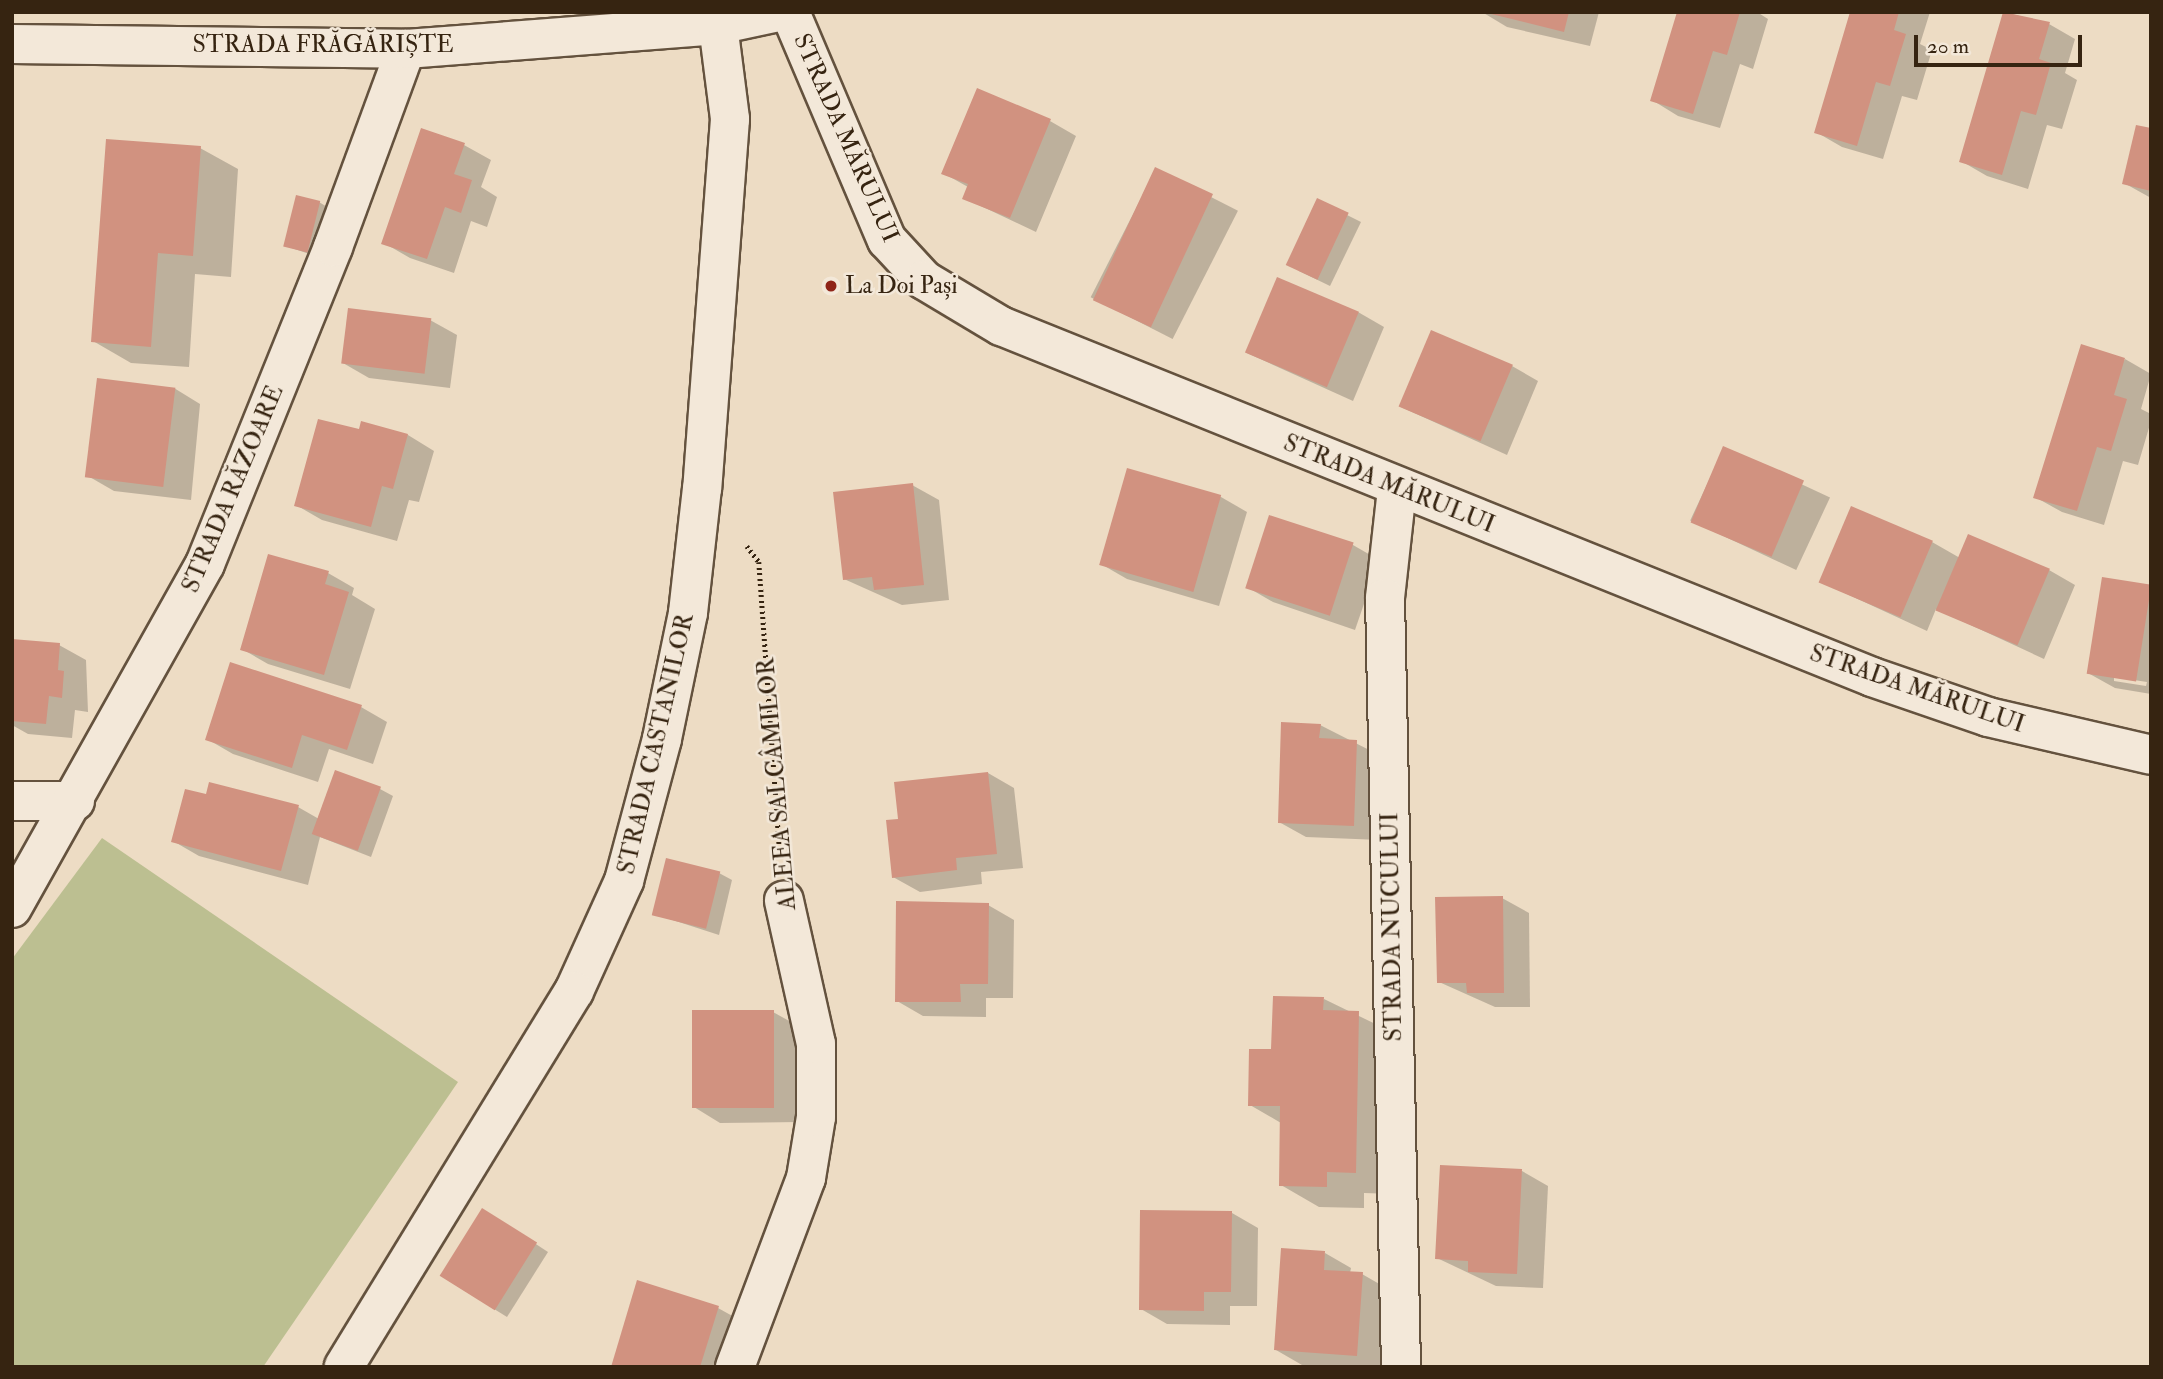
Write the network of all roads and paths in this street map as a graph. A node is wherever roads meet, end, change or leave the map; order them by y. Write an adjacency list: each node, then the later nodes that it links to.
1 (778, 12): 3 (street)
2 (790, 12): 6 (street, STRADA MĂRULUI)
3 (718, 19): 5 (street, STRADA FRĂGĂRIȘTE); 13 (street, STRADA CASTANILOR)
4 (12, 44): 5 (street, STRADA FRĂGĂRIȘTE)
5 (406, 49): 10 (street, STRADA RĂZOARE)
6 (1397, 489): 8 (street, STRADA MĂRULUI); 15 (street, STRADA NUCULUI)
7 (759, 562): 11 (path, ALEEA SALCÂMILOR)
8 (2151, 755)
9 (12, 801): 10 (street)
10 (75, 801): 12 (street, STRADA RĂZOARE)
11 (783, 901): 14 (street, ALEEA SALCÂMILOR)
12 (12, 908)
13 (344, 1367)
14 (735, 1367)
15 (1401, 1367)

